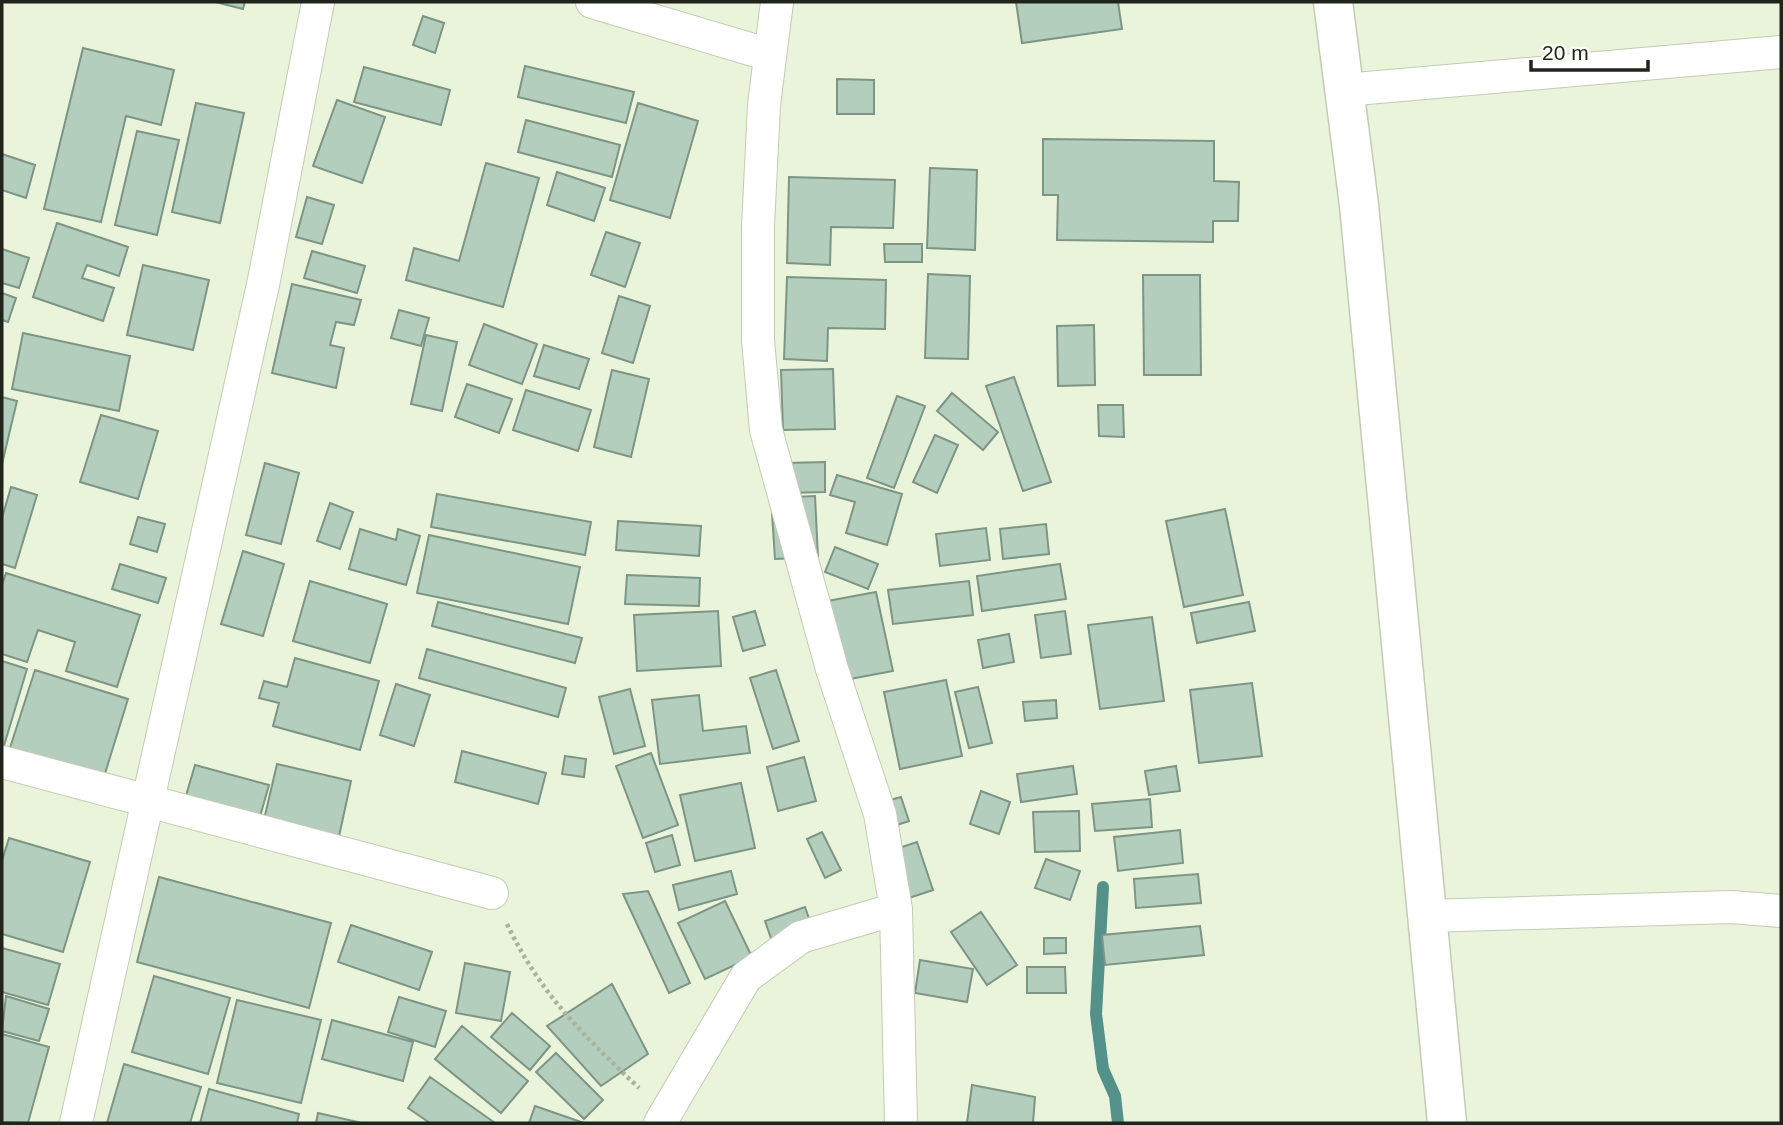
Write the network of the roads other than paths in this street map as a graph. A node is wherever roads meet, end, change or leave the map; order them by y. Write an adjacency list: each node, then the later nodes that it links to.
1 (318, 2): 9 (street)
2 (592, 2): 6 (street)
3 (777, 2): 6 (street)
4 (1333, 2): 7 (main road)
5 (1781, 52): 7 (street)
6 (770, 55): 11 (street)
7 (1344, 90): 13 (main road)
8 (2, 762): 9 (street)
9 (148, 801): 10 (street); 15 (street)
10 (492, 893)
11 (896, 909): 14 (street); 16 (street)
12 (1781, 911): 13 (street)
13 (1427, 916): 17 (main road)
14 (662, 1118)
15 (76, 1123)
16 (901, 1123)
17 (1447, 1123)

